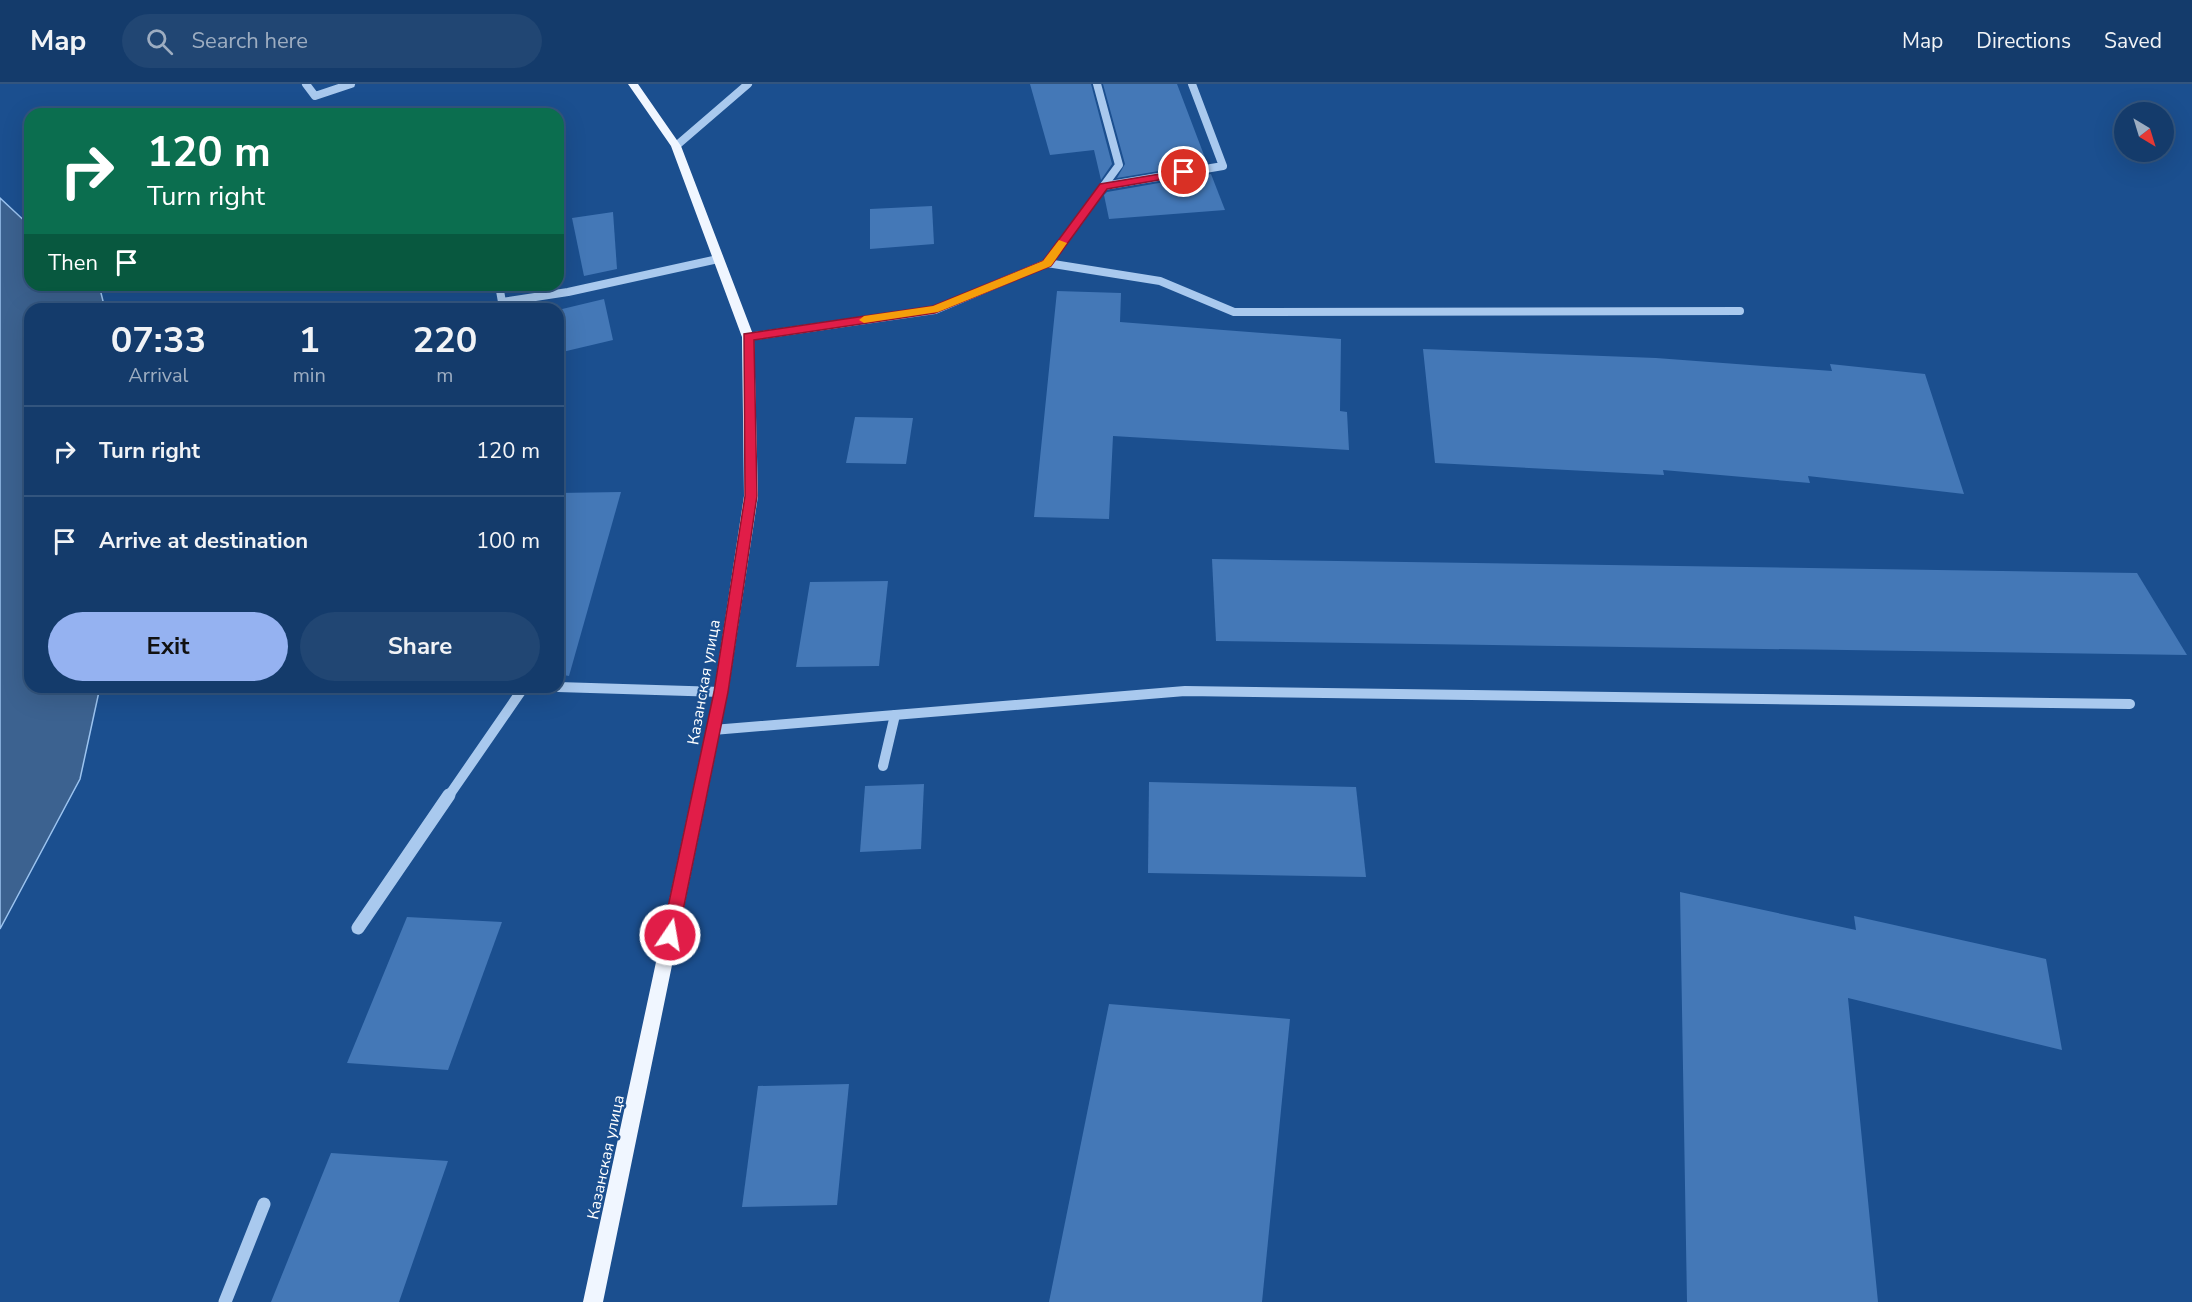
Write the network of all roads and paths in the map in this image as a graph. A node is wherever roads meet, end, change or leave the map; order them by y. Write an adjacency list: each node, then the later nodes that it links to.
1 (306, 84): 2 (lane)
2 (351, 84)
3 (633, 84): 7 (main road, Казанская улица)
4 (748, 84): 7 (lane)
5 (1097, 84): 8 (lane)
6 (1192, 84): 8 (lane)
7 (676, 146): 9 (main road, Казанская улица)
8 (1104, 186): 10 (lane)
9 (718, 259): 11 (lane); 13 (main road, Казанская улица)
10 (1047, 263): 12 (lane); 13 (lane)
11 (500, 291)
12 (1740, 311)
13 (748, 337): 15 (main road, Казанская улица)
14 (564, 687): 15 (lane)
15 (721, 692): 19 (main road, Казанская улица)
16 (520, 693): 21 (lane)
17 (2130, 704): 18 (lane)
18 (895, 715): 19 (lane); 20 (lane)
19 (713, 730): 24 (main road, Казанская улица)
20 (884, 766)
21 (358, 928)
22 (264, 1204): 23 (lane)
23 (225, 1302)
24 (593, 1302)

